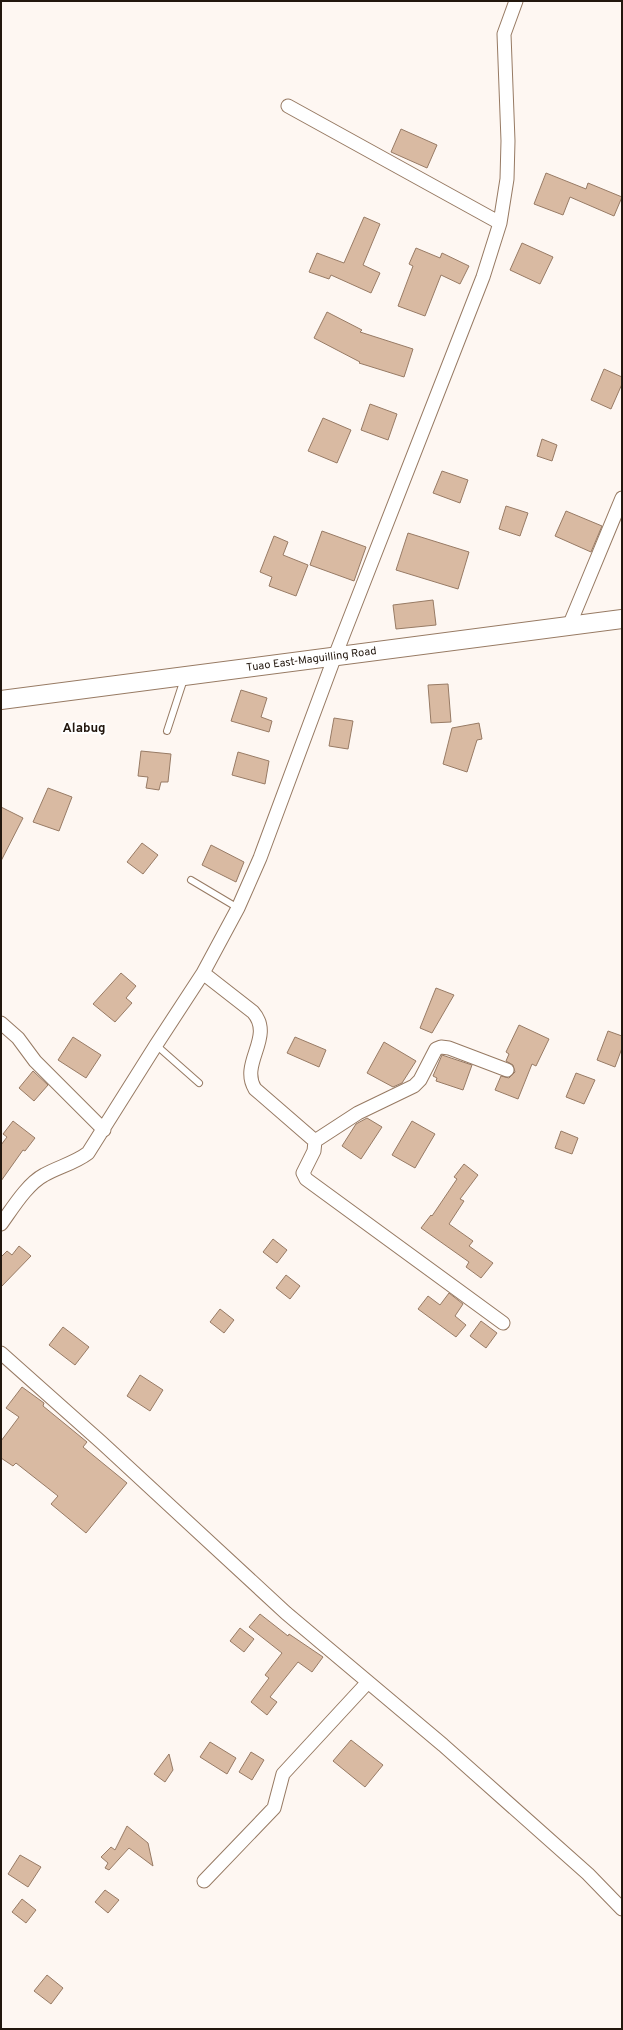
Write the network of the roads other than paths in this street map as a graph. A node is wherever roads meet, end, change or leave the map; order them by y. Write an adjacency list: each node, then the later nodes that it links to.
1 (516, 1): 3 (street)
2 (288, 106): 3 (street)
3 (500, 223): 7 (street)
4 (622, 498): 6 (street)
5 (622, 619): 6 (main road, Tuao East-Maguilling Road)
6 (569, 626): 7 (main road, Tuao East-Maguilling Road)
7 (335, 656): 8 (main road, Tuao East-Maguilling Road); 12 (street)
8 (185, 676): 9 (main road, Tuao East-Maguilling Road); 10 (lane)
9 (1, 700)
10 (167, 731)
11 (191, 880): 12 (lane)
12 (238, 908): 13 (street)
13 (203, 973): 15 (street); 19 (street)
14 (1, 1023): 18 (street)
15 (156, 1045): 17 (lane); 18 (street)
16 (507, 1070): 19 (street)
17 (199, 1083)
18 (104, 1130): 20 (street)
19 (315, 1140): 21 (street)
20 (1, 1224)
21 (503, 1323)
22 (1, 1353): 23 (street)
23 (368, 1682): 24 (street); 25 (street)
24 (204, 1881)
25 (622, 1909)

